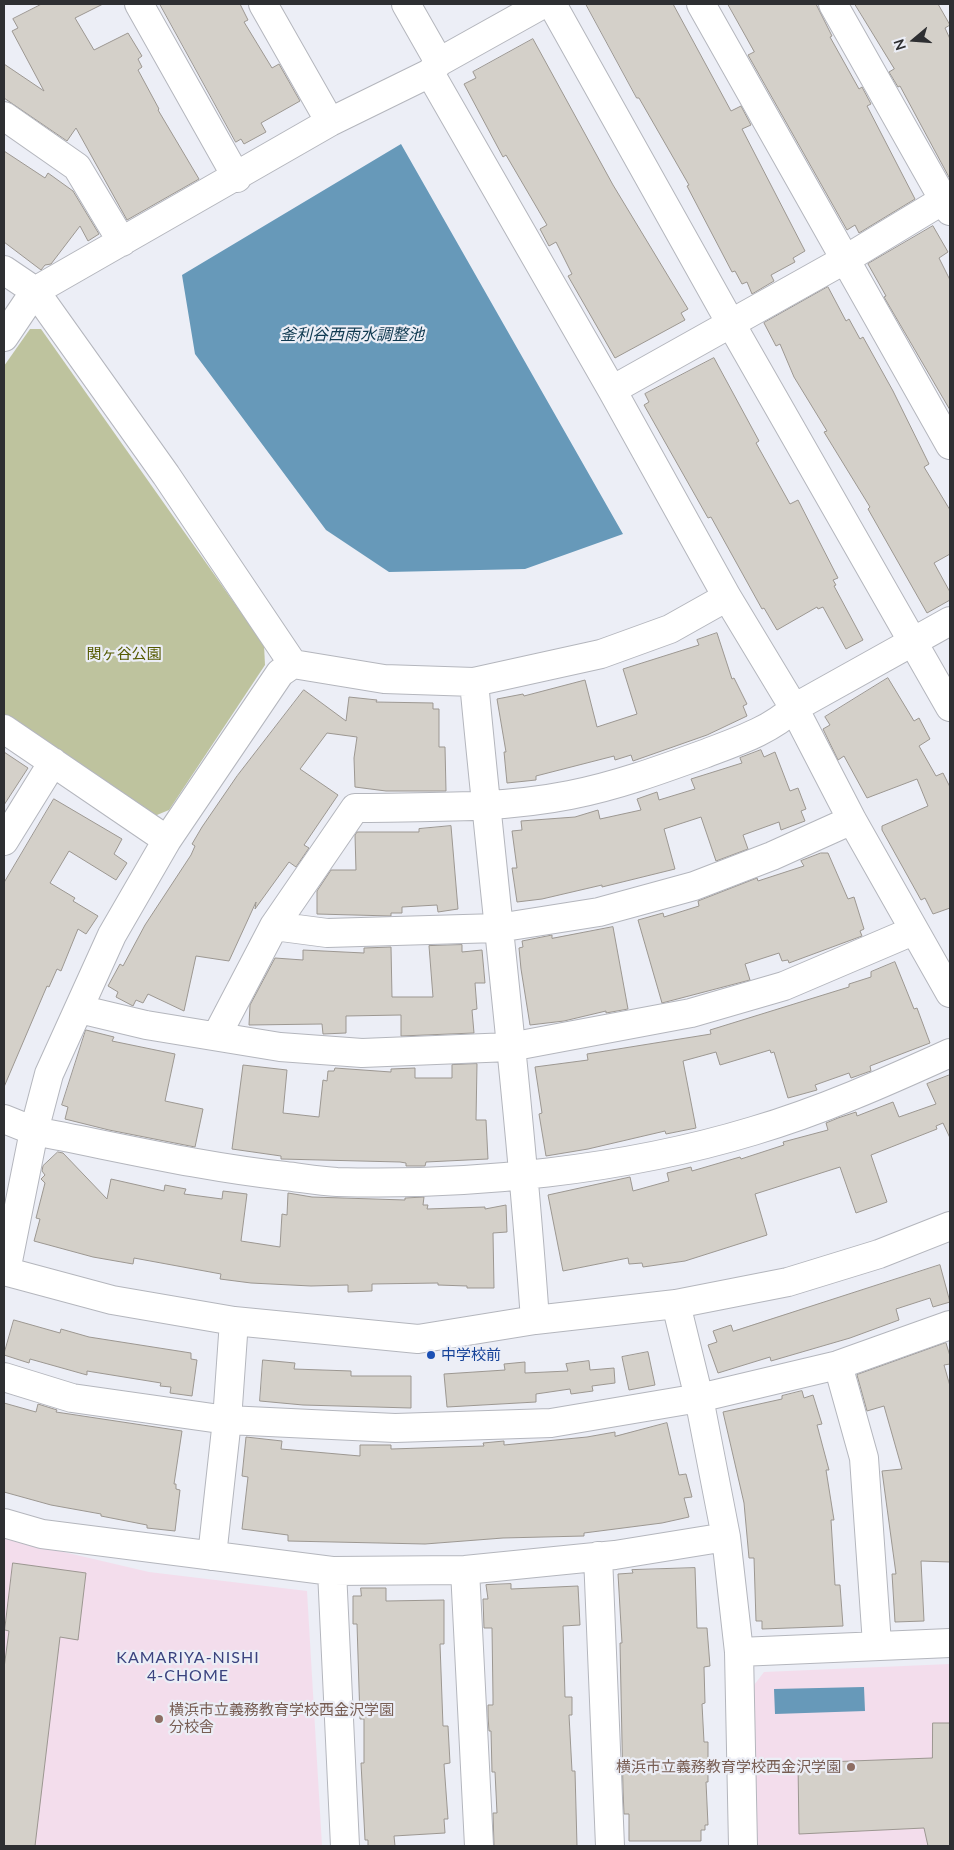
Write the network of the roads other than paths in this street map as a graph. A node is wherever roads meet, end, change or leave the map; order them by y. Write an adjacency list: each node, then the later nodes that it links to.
1 (139, 4): 11 (street)
2 (263, 4): 10 (street)
3 (406, 4): 8 (street)
4 (543, 4): 8 (street)
5 (552, 4): 17 (street)
6 (701, 4): 14 (street)
7 (833, 4): 12 (street)
8 (435, 67): 10 (street); 19 (street)
9 (4, 116): 13 (street)
10 (330, 122): 11 (street)
11 (237, 178): 13 (street)
12 (948, 202): 14 (street)
13 (122, 242): 16 (street)
14 (846, 259): 17 (street); 20 (street)
15 (4, 270): 16 (street)
16 (35, 291): 18 (street); 24 (street)
17 (730, 322): 19 (street); 23 (street)
18 (4, 337)
19 (612, 390): 21 (street)
20 (950, 445)
21 (727, 597): 25 (street); 27 (street)
22 (950, 621): 23 (street)
23 (913, 640): 26 (street); 27 (street)
24 (294, 664): 25 (street); 32 (street)
25 (474, 682): 30 (street)
26 (950, 706)
27 (794, 708): 30 (street); 31 (street)
28 (4, 730): 29 (street)
29 (53, 762): 32 (street); 33 (street)
30 (486, 806): 34 (street); 35 (street)
31 (852, 820): 35 (street); 36 (street)
32 (167, 840): 38 (street)
33 (4, 841)
34 (274, 926): 35 (street); 39 (street)
35 (498, 928): 40 (street)
36 (913, 931): 37 (street); 40 (street)
37 (950, 993)
38 (79, 1008): 39 (street); 43 (street)
39 (217, 1036): 40 (street)
40 (510, 1047): 44 (street)
41 (950, 1053): 44 (street)
42 (4, 1120): 43 (street)
43 (34, 1131): 44 (street); 46 (street)
44 (525, 1174): 48 (street)
45 (950, 1226): 47 (street)
46 (5, 1271): 49 (street)
47 (676, 1304): 48 (street); 53 (street)
48 (536, 1320): 49 (street)
49 (234, 1321): 54 (street)
50 (950, 1325): 51 (street)
51 (838, 1365): 53 (street); 62 (street)
52 (4, 1377): 54 (street)
53 (699, 1398): 54 (street); 56 (street)
54 (227, 1420): 57 (street)
55 (4, 1523): 57 (street)
56 (726, 1537): 58 (street); 63 (street)
57 (212, 1556): 60 (street)
58 (598, 1556): 59 (street); 66 (street)
59 (465, 1570): 60 (street); 65 (street)
60 (332, 1571): 64 (street)
61 (950, 1643): 62 (street)
62 (877, 1644): 63 (street)
63 (740, 1652): 67 (street)
64 (345, 1846)
65 (479, 1846)
66 (610, 1846)
67 (743, 1846)

